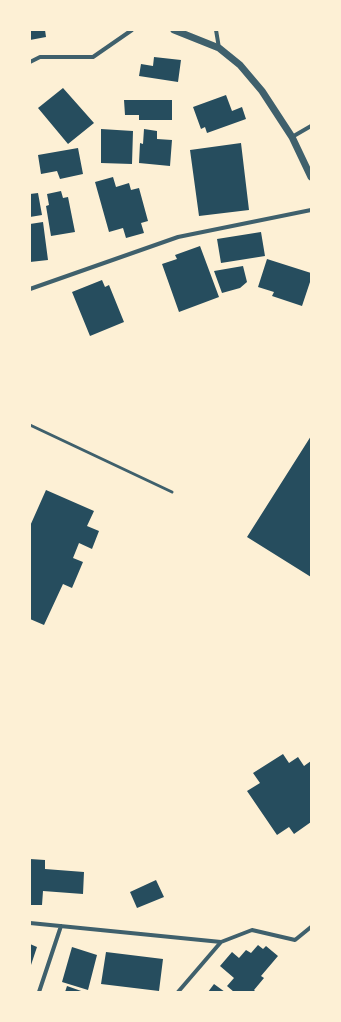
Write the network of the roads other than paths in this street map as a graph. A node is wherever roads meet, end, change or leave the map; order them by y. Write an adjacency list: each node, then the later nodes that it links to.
1 (132, 30): 5 (street)
2 (174, 30): 4 (street)
3 (216, 30): 4 (street)
4 (219, 48): 7 (street)
5 (30, 62)
6 (311, 126): 7 (street)
7 (292, 137): 8 (street)
8 (311, 177)
9 (311, 210): 10 (street)
10 (30, 289)
11 (30, 426): 12 (lane)
12 (172, 492)
13 (30, 922): 14 (street)
14 (61, 926): 16 (street); 17 (street)
15 (311, 927): 16 (street)
16 (220, 942): 18 (street)
17 (39, 992)
18 (178, 992)

